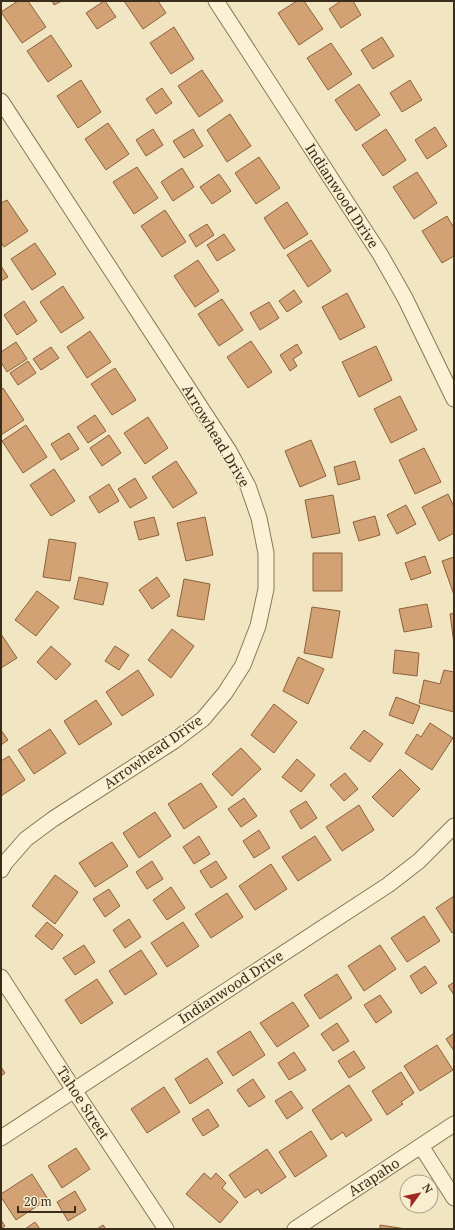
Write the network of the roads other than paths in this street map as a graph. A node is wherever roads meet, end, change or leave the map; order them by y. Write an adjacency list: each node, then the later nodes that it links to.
1 (216, 1): 3 (street, Indianwood Drive)
2 (1, 101): 5 (street, Arrowhead Drive)
3 (454, 399)
4 (454, 826): 7 (street, Indianwood Drive)
5 (1, 870)
6 (1, 977): 7 (street, Tahoe Street)
7 (74, 1090): 9 (street, Indianwood Drive); 12 (street, Tahoe Street)
8 (454, 1124): 10 (street, Arapaho)
9 (1, 1138)
10 (421, 1146): 11 (street); 13 (street, Arapaho)
11 (454, 1198)
12 (166, 1229)
13 (295, 1229)

